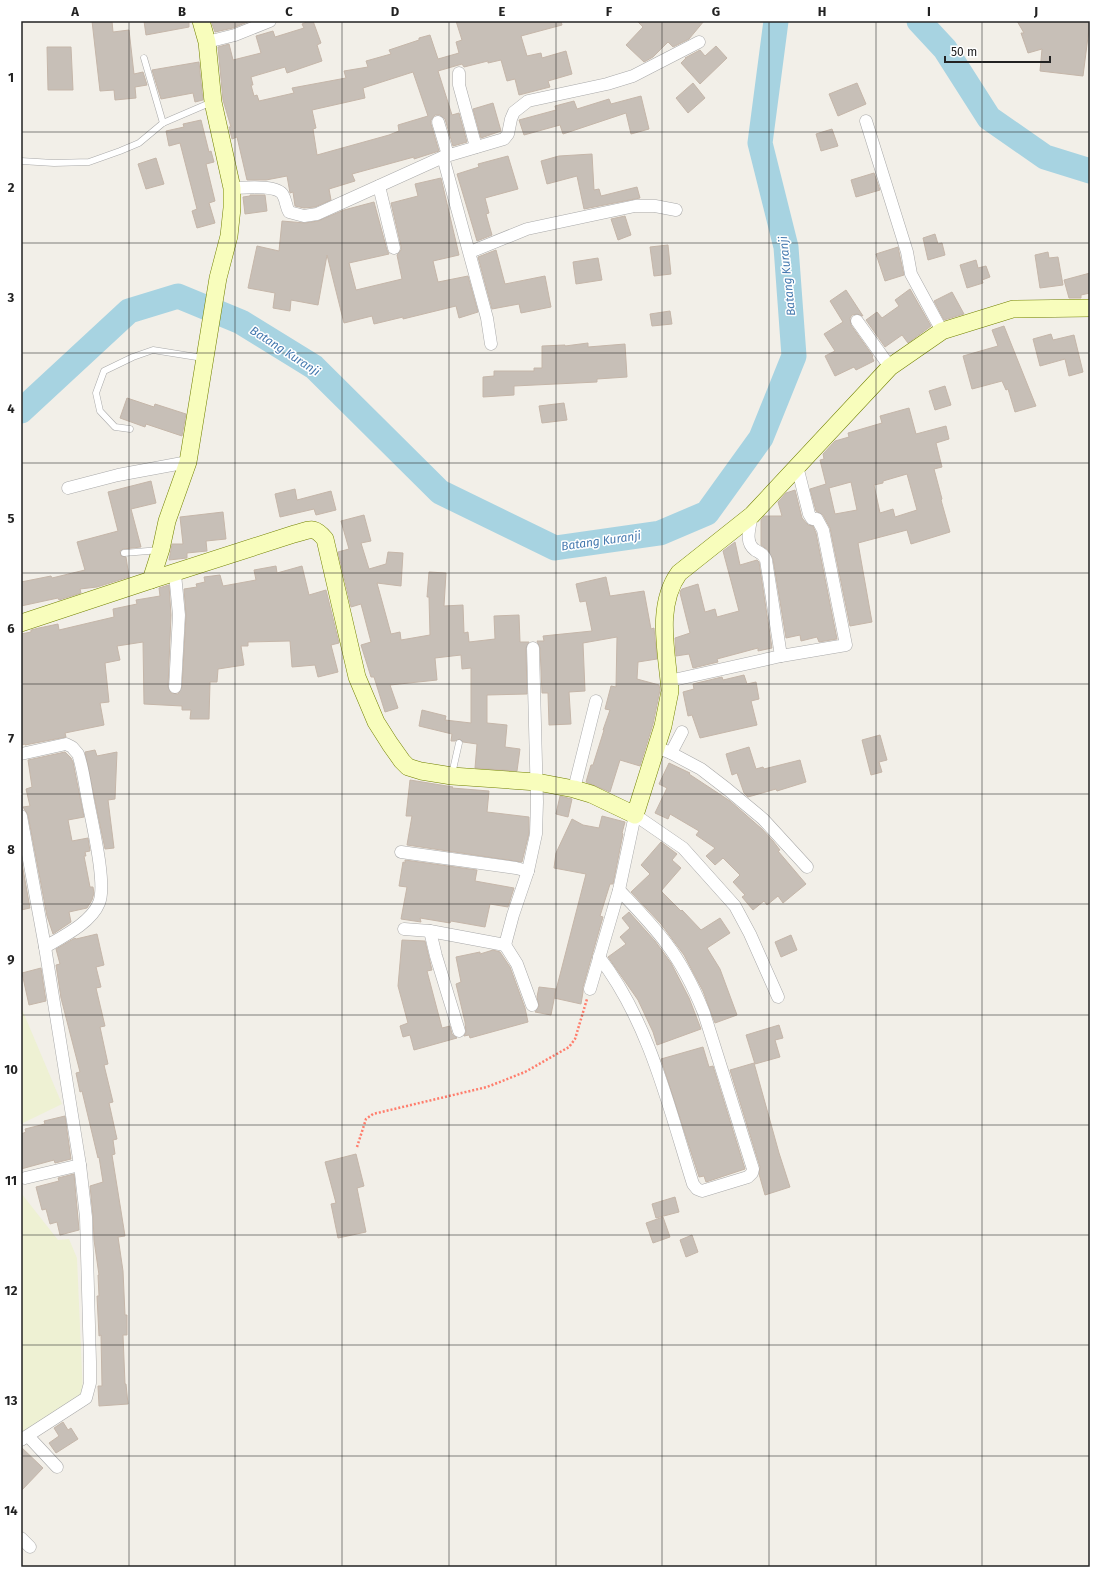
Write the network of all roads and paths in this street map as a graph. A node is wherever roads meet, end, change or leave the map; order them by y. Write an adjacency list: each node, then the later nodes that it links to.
1 (201, 21): 3 (street)
2 (270, 21): 3 (street)
3 (206, 42): 7 (street)
4 (699, 42): 11 (street)
5 (144, 58): 10 (lane)
6 (459, 73): 11 (street)
7 (214, 102): 10 (lane); 15 (street)
8 (866, 121): 21 (street)
9 (438, 122): 12 (street)
10 (163, 123): 13 (lane)
11 (476, 146): 12 (street)
12 (446, 156): 14 (street); 18 (street)
13 (21, 161)
14 (379, 186): 15 (street); 17 (street)
15 (232, 188): 23 (street)
16 (676, 210): 18 (street)
17 (394, 248)
18 (470, 252): 22 (street)
19 (1090, 308): 21 (street)
20 (857, 321): 24 (street)
21 (942, 331): 24 (street)
22 (491, 344)
23 (205, 358): 25 (lane); 26 (street)
24 (890, 367): 27 (street)
25 (130, 430)
26 (188, 462): 28 (street); 30 (street)
27 (797, 466): 29 (street); 36 (street)
28 (68, 488)
29 (752, 515): 36 (street); 37 (street)
30 (161, 550): 31 (lane); 33 (street)
31 (124, 554)
32 (175, 574): 33 (street); 38 (street); 44 (street)
33 (151, 580): 34 (street)
34 (21, 623)
35 (533, 648): 45 (street)
36 (781, 656): 37 (street)
37 (669, 681): 42 (street)
38 (175, 687)
39 (596, 701): 46 (street)
40 (682, 732): 42 (street)
41 (459, 744): 44 (lane)
42 (663, 750): 47 (street); 50 (street)
43 (21, 754): 56 (street)
44 (452, 776): 45 (street)
45 (537, 782): 46 (street); 51 (street)
46 (574, 789): 47 (street)
47 (635, 815): 52 (street); 59 (street)
48 (21, 816): 56 (street)
49 (401, 852): 51 (street)
50 (807, 867)
51 (528, 871): 55 (street)
52 (619, 890): 57 (street); 57 (street)
53 (404, 929): 54 (street)
54 (430, 931): 55 (street); 61 (street)
55 (505, 945): 60 (street)
56 (45, 947): 63 (street)
57 (599, 958): 58 (street)
58 (590, 990): 62 (path)
59 (778, 997)
60 (532, 1005)
61 (458, 1031)
62 (357, 1147)
63 (80, 1165): 64 (street); 65 (street)
64 (25, 1178)
65 (24, 1438): 66 (street)
66 (58, 1467)
67 (21, 1538): 68 (street)
68 (30, 1547)

